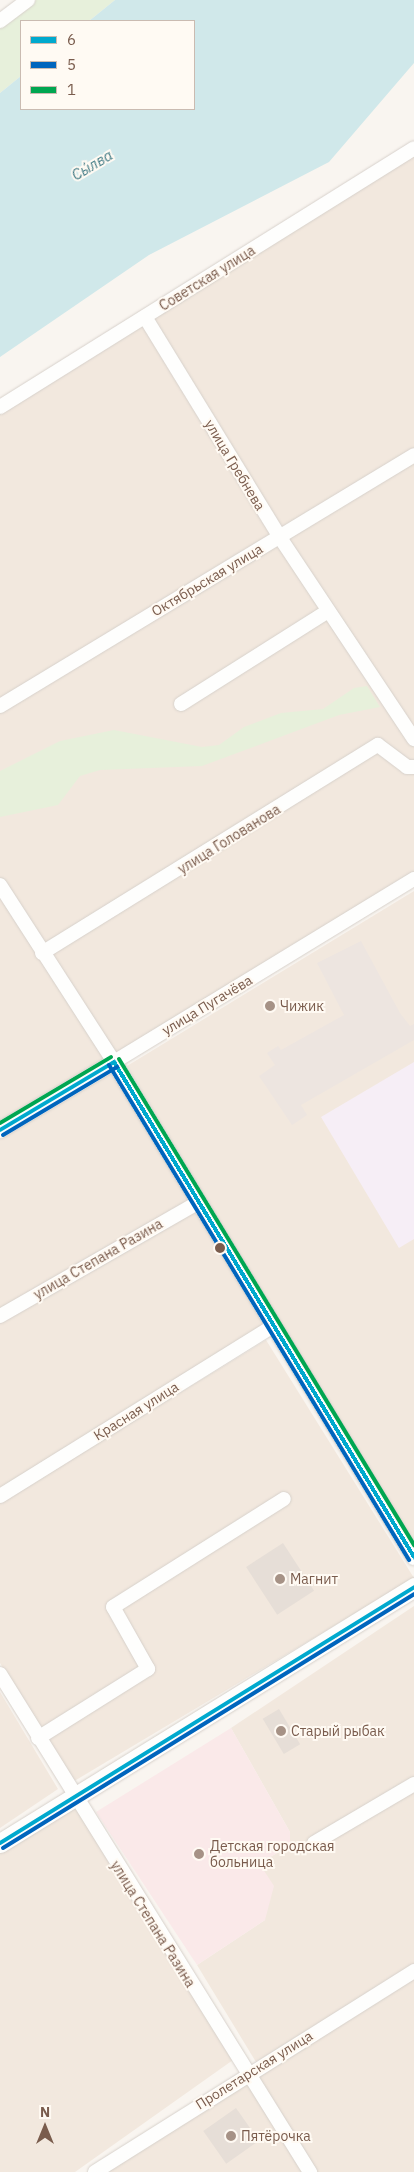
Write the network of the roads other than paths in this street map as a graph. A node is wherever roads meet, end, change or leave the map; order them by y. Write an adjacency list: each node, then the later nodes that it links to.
1 (28, 0): 2 (street)
2 (0, 22)
3 (414, 148): 4 (street, Советская улица)
4 (145, 317): 5 (street, Советская улица); 7 (street, улица Гребнева)
5 (0, 407)
6 (414, 455): 7 (street, Октябрьская улица)
7 (279, 536): 8 (street, улица Гребнева); 10 (street, Октябрьская улица)
8 (328, 611): 9 (street); 11 (street, улица Гребнева)
9 (181, 704)
10 (0, 706)
11 (413, 736)
12 (414, 768): 15 (street, улица Голованова)
13 (414, 879): 16 (street, улица Пугачёва)
14 (0, 885): 15 (street)
15 (42, 953): 16 (street)
16 (114, 1062): 17 (street, улица Пугачёва); 18 (street)
17 (0, 1130)
18 (197, 1203): 19 (street, улица Степана Разина); 20 (street)
19 (0, 1316)
20 (273, 1326): 21 (street, Красная улица); 23 (street)
21 (0, 1496)
22 (284, 1499): 26 (street)
23 (414, 1557)
24 (414, 1587): 28 (main road)
25 (0, 1674): 26 (street, улица Степана Разина)
26 (38, 1738): 28 (street, улица Степана Разина)
27 (414, 1784): 30 (street)
28 (72, 1796): 29 (main road); 32 (street, улица Степана Разина)
29 (0, 1843)
30 (314, 1843)
31 (414, 1970): 32 (street, Пролетарская улица)
32 (247, 2074): 33 (street, Пролетарская улица); 34 (street, улица Степана Разина)
33 (95, 2172)
34 (310, 2172)

